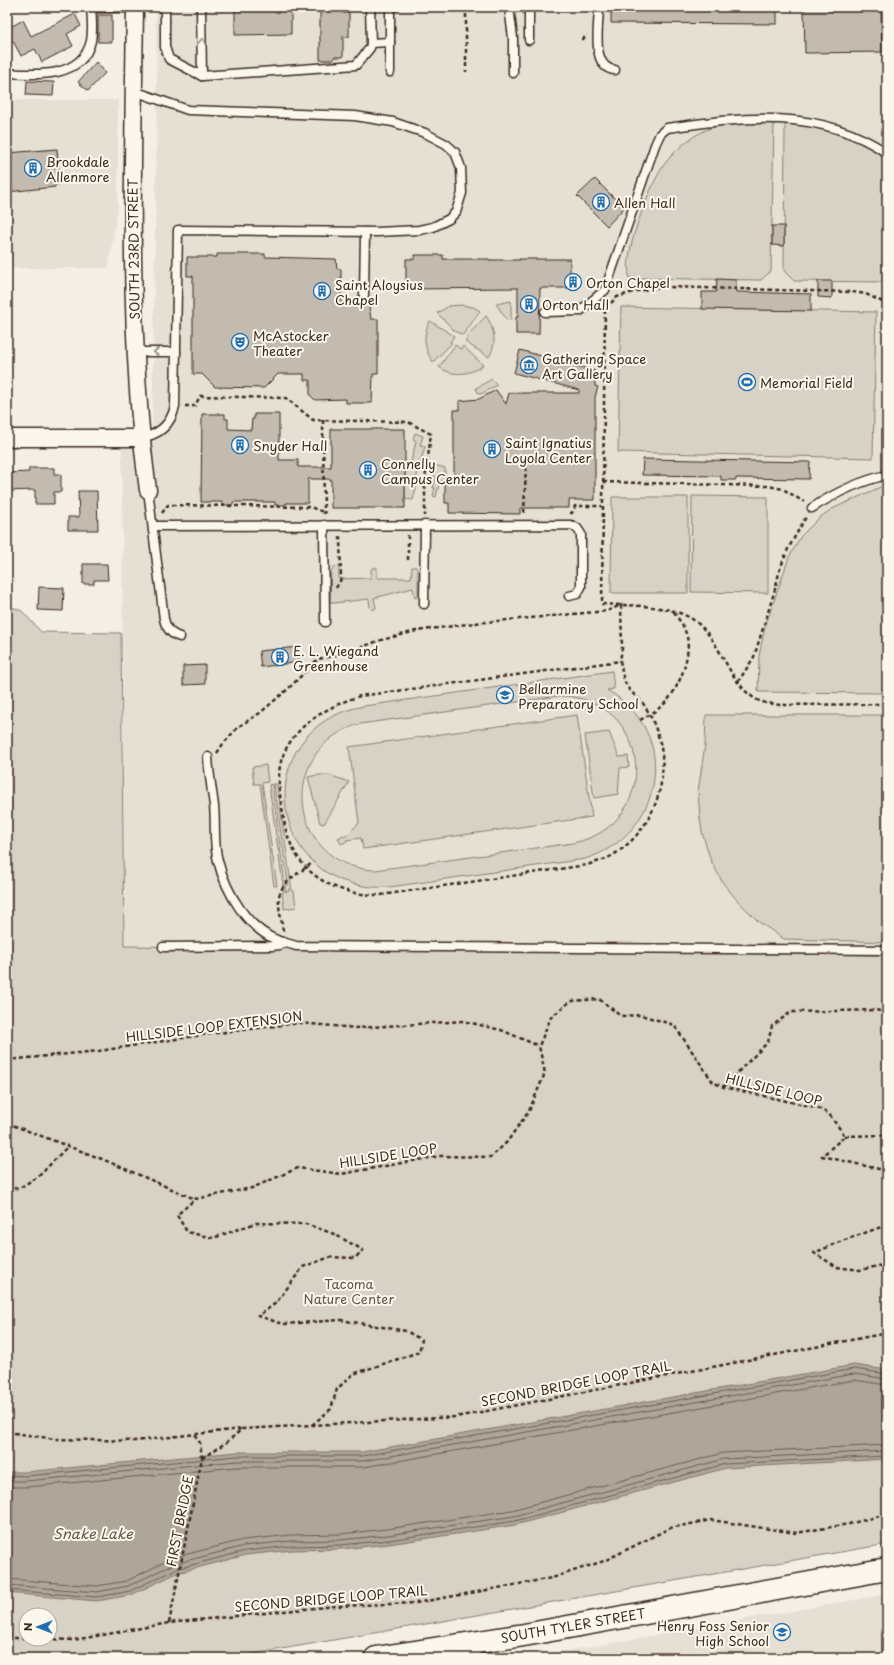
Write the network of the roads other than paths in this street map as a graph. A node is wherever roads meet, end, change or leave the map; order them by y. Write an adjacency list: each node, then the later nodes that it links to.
1 (91, 7): 2 (lane); 15 (lane)
2 (136, 7): 18 (street, SOUTH 23RD STREET)
3 (165, 7): 17 (lane)
4 (201, 7): 17 (lane, one-way to 4)
5 (370, 7): 12 (lane)
6 (390, 7): 11 (lane)
7 (509, 7): 16 (lane)
8 (529, 7): 10 (lane)
9 (599, 7): 13 (lane)
10 (529, 40)
11 (390, 42): 12 (lane); 14 (lane)
12 (372, 43): 17 (lane)
13 (616, 70)
14 (390, 72)
15 (7, 73)
16 (513, 73)
17 (202, 76)
18 (134, 91): 20 (lane); 23 (street, SOUTH 23RD STREET)
19 (887, 153): 22 (lane)
20 (365, 232): 21 (lane); 24 (lane)
21 (364, 295)
22 (546, 312)
23 (135, 352): 24 (lane, one-way to 23); 26 (street, SOUTH 23RD STREET)
24 (176, 352): 26 (lane)
25 (7, 438): 26 (street)
26 (140, 438): 28 (street, SOUTH 23RD STREET)
27 (887, 475): 29 (lane)
28 (148, 490): 32 (lane)
29 (812, 508)
30 (324, 525): 31 (lane); 32 (lane); 35 (lane)
31 (425, 525): 33 (lane); 34 (lane)
32 (153, 526): 36 (lane)
33 (569, 596)
34 (424, 604)
35 (325, 622)
36 (180, 637)
37 (208, 757): 38 (lane)
38 (284, 942): 39 (lane); 40 (lane)
39 (163, 946)
40 (887, 950)
41 (887, 1568): 42 (main road, SOUTH TYLER STREET)
42 (471, 1650): 43 (main road, SOUTH TYLER STREET)
43 (376, 1658)

